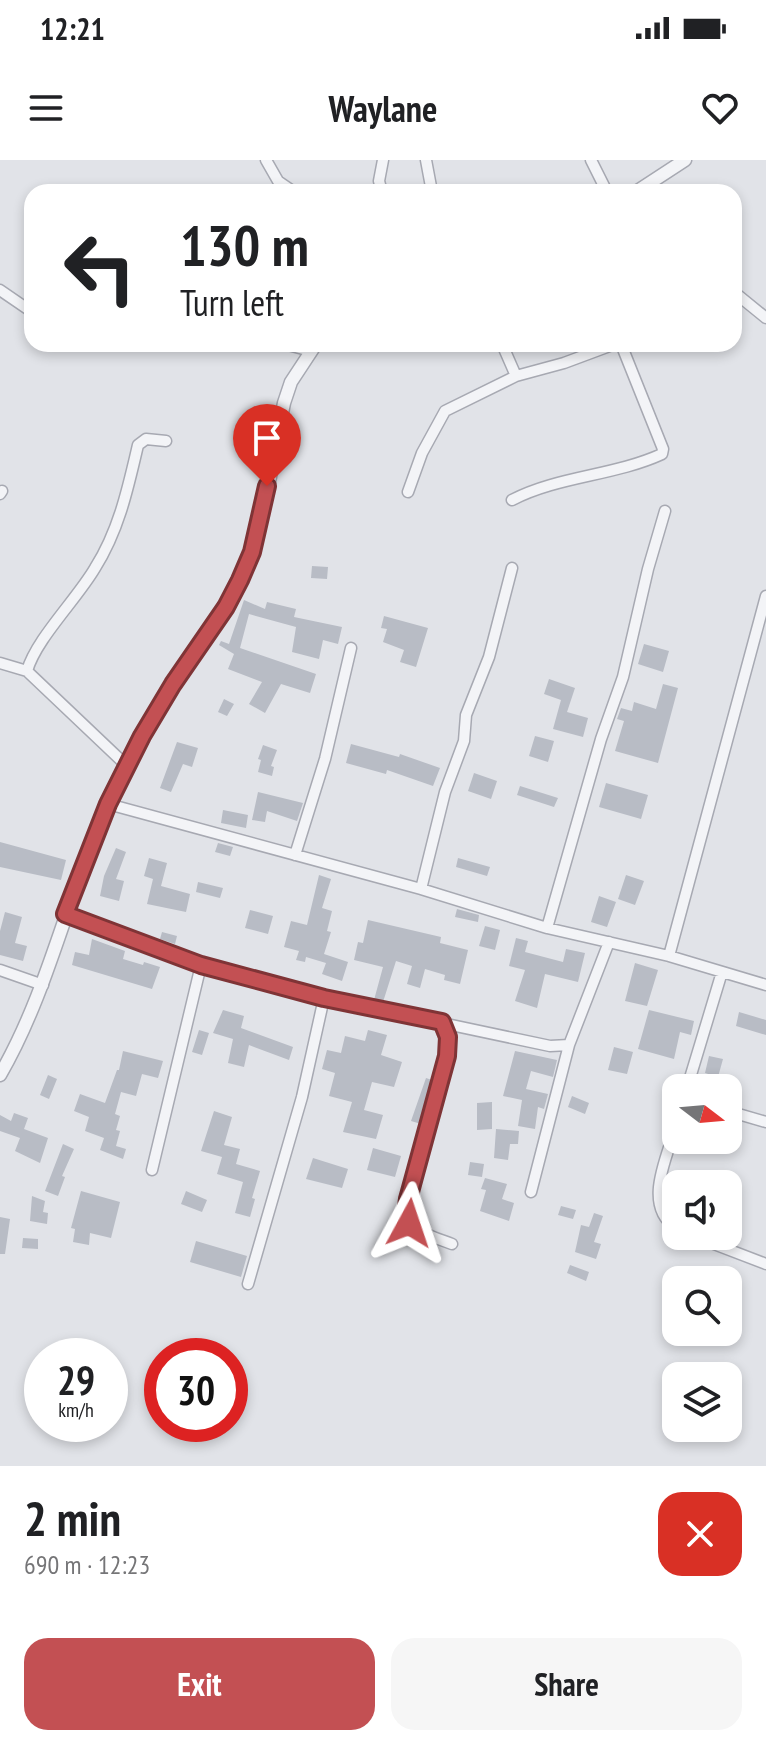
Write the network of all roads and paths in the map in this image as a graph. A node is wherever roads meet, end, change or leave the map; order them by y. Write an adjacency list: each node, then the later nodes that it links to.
1 (266, 160): 6 (street)
2 (383, 160): 7 (street)
3 (426, 160): 8 (street)
4 (591, 160): 9 (street)
5 (685, 160): 10 (street)
6 (282, 184)
7 (380, 184)
8 (430, 184)
9 (603, 184)
10 (648, 184)
11 (0, 290): 13 (street)
12 (742, 298): 14 (street)
13 (24, 306)
14 (766, 318)
15 (310, 352): 29 (street)
16 (506, 352): 19 (street)
17 (595, 352): 19 (street)
18 (621, 352): 22 (street)
19 (516, 376): 21 (street)
20 (166, 441): 28 (street)
21 (408, 492)
22 (512, 500)
23 (665, 511): 34 (street)
24 (512, 568): 32 (street)
25 (766, 596): 36 (street)
26 (351, 648): 31 (street)
27 (0, 663): 28 (street)
28 (27, 671): 29 (street)
29 (127, 766): 30 (street)
30 (108, 804): 31 (street); 33 (street)
31 (295, 855): 32 (street)
32 (421, 889): 34 (street)
33 (65, 914): 37 (street); 40 (street)
34 (547, 928): 35 (street)
35 (609, 942): 36 (street); 46 (street)
36 (669, 956): 39 (street)
37 (201, 965): 42 (street); 51 (street)
38 (0, 970): 40 (street)
39 (722, 972): 41 (street); 47 (street)
40 (43, 985): 48 (street)
41 (766, 985)
42 (324, 998): 43 (street); 58 (street)
43 (442, 1022): 44 (street); 45 (street)
44 (458, 1025): 45 (street); 46 (street)
45 (448, 1037): 55 (street)
46 (569, 1045): 53 (street)
47 (691, 1074)
48 (0, 1075)
49 (742, 1115): 50 (street)
50 (766, 1122)
51 (152, 1170)
52 (662, 1176): 54 (street)
53 (531, 1192)
54 (662, 1210)
55 (452, 1244)
56 (730, 1250): 57 (street)
57 (766, 1264)
58 (248, 1284)

